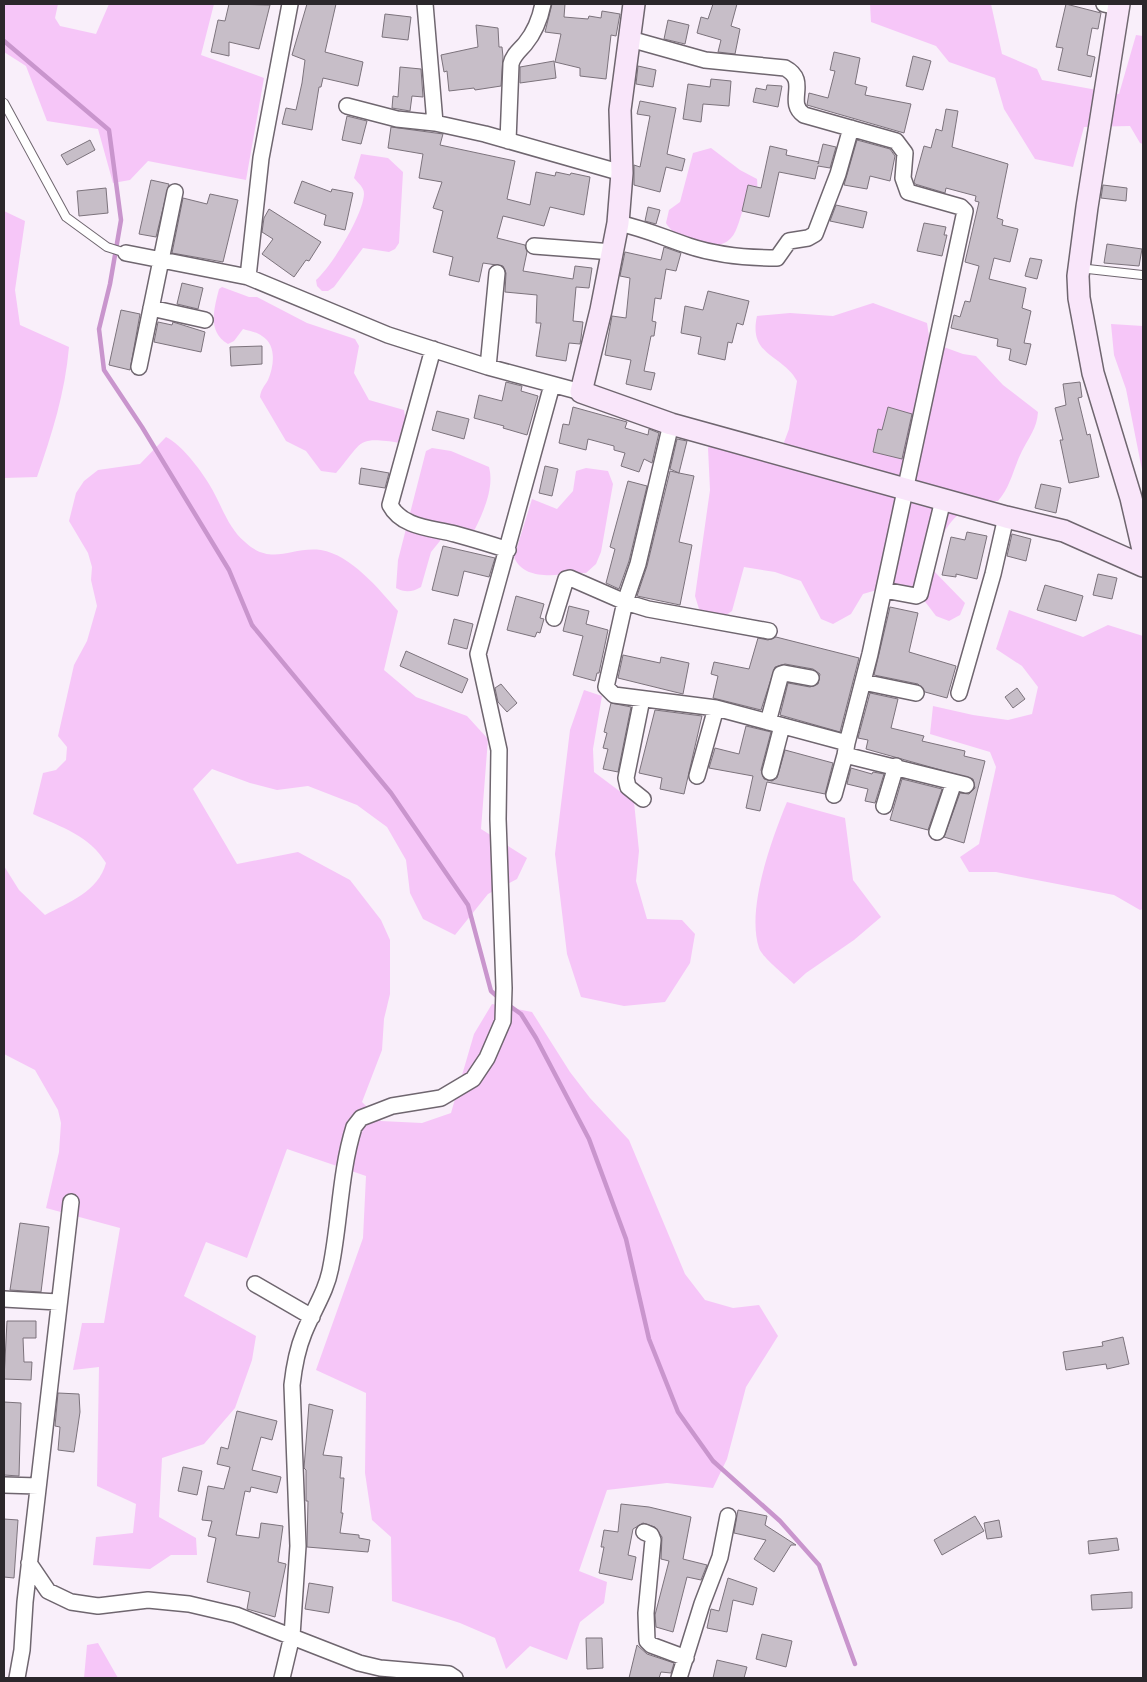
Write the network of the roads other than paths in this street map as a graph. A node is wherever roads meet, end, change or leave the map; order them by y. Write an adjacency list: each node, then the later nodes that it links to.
1 (290, 4): 22 (street)
2 (425, 4): 9 (street)
3 (543, 4): 11 (street)
4 (634, 4): 6 (street)
5 (1114, 5): 19 (street)
6 (630, 39): 10 (street); 12 (street)
7 (4, 103): 17 (lane)
8 (347, 106): 9 (street)
9 (435, 123): 11 (street)
10 (851, 128): 14 (street); 31 (street)
11 (508, 141): 12 (street)
12 (622, 173): 14 (street)
13 (175, 192): 18 (street)
14 (618, 223): 16 (street)
15 (534, 246): 16 (street)
16 (613, 252): 29 (street)
17 (126, 253): 18 (street)
18 (160, 259): 22 (street); 23 (street)
19 (1079, 268): 21 (lane); 35 (street)
20 (497, 273): 27 (street)
21 (1142, 275)
22 (248, 277): 25 (street)
23 (151, 308): 24 (street); 26 (street)
24 (205, 320)
25 (433, 349): 27 (street); 34 (street)
26 (139, 366)
27 (488, 367): 28 (street)
28 (552, 385): 29 (street); 34 (street)
29 (581, 392): 30 (street)
30 (672, 424): 31 (street); 38 (street)
31 (905, 490): 32 (street); 37 (street)
32 (943, 500): 33 (street); 37 (street)
33 (1006, 517): 36 (street); 44 (street)
34 (508, 550): 60 (street)
35 (1143, 550)
36 (1143, 566)
37 (884, 590): 42 (street)
38 (625, 602): 39 (street); 40 (street); 45 (street)
39 (554, 618)
40 (769, 631)
41 (811, 678): 47 (street)
42 (863, 682): 43 (street); 48 (street)
43 (916, 693)
44 (959, 693)
45 (642, 699): 46 (street); 53 (street)
46 (716, 708): 47 (street); 51 (street)
47 (775, 724): 48 (street); 50 (street)
48 (846, 749): 49 (street); 52 (street)
49 (896, 766): 54 (street); 55 (street)
50 (770, 772)
51 (697, 776)
52 (834, 795)
53 (643, 799)
54 (884, 806)
55 (937, 832)
56 (71, 1202): 59 (street)
57 (255, 1284): 60 (street)
58 (4, 1299): 59 (street)
59 (58, 1302): 62 (street)
60 (312, 1317): 66 (street)
61 (4, 1485): 62 (street)
62 (38, 1486): 65 (street)
63 (728, 1516): 67 (street)
64 (644, 1532): 67 (street)
65 (29, 1563): 66 (street); 68 (street)
66 (292, 1636): 69 (street); 70 (street)
67 (686, 1658): 71 (street)
68 (17, 1678)
69 (282, 1678)
70 (455, 1678)
71 (679, 1678)

